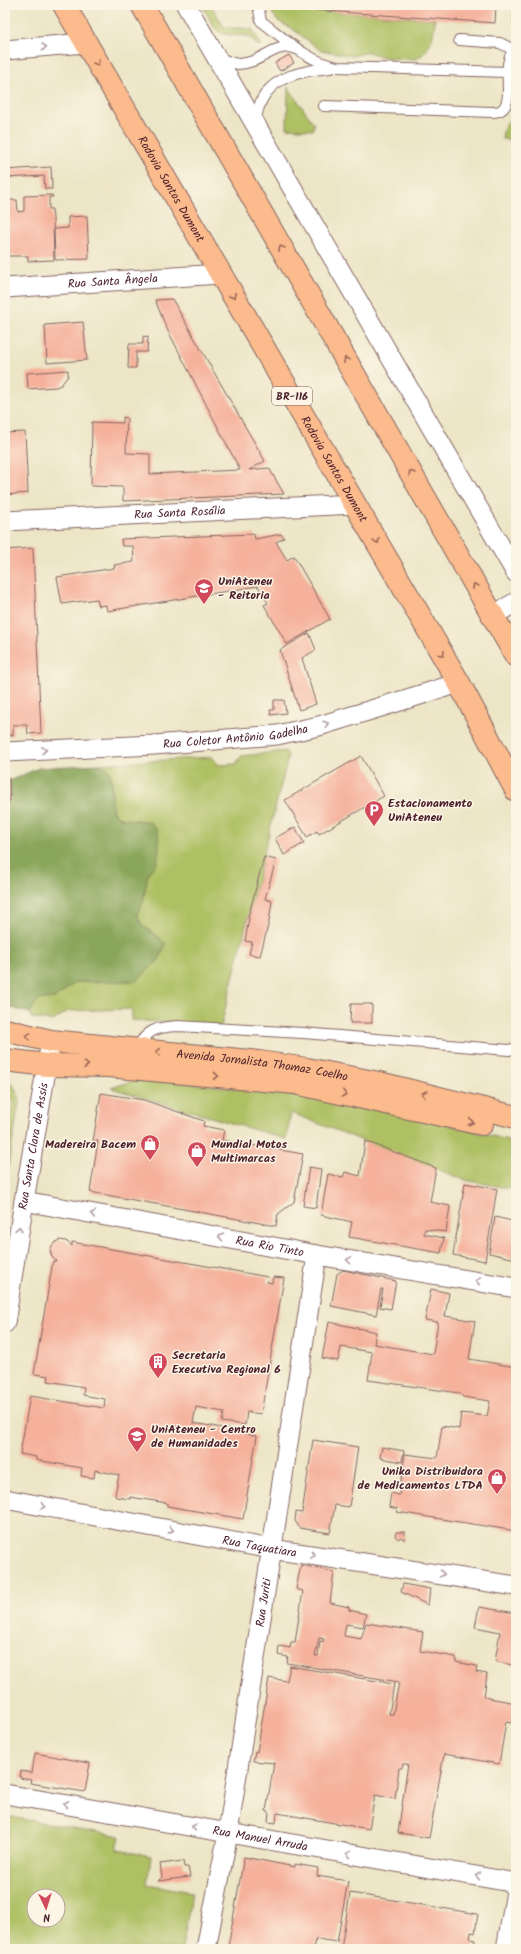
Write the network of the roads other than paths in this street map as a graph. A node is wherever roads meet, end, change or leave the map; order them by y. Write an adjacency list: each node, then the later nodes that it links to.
1 (64, 5): 6 (main road, Rodovia Santos Dumont / BR-116)
2 (142, 5): 21 (main road, one-way to 2)
3 (186, 5): 10 (street)
4 (258, 5): 9 (lane)
5 (459, 40): 7 (lane)
6 (85, 43): 8 (street, one-way to 6); 15 (main road, Rodovia Santos Dumont / BR-116, one-way to 15)
7 (515, 49): 12 (lane)
8 (5, 50)
9 (301, 50): 10 (lane); 11 (lane)
10 (216, 57): 14 (street)
11 (337, 67): 12 (lane); 14 (lane)
12 (508, 72): 13 (lane)
13 (324, 106)
14 (256, 126): 19 (street)
15 (220, 274): 16 (street, Rua Santa Ângela); 17 (main road, Rodovia Santos Dumont / BR-116, one-way to 17)
16 (5, 288)
17 (355, 504): 18 (street, Rua Santa Rosália); 23 (main road, Rodovia Santos Dumont / BR-116, one-way to 23)
18 (5, 521)
19 (516, 573)
20 (516, 602): 21 (street)
21 (492, 616): 22 (main road)
22 (516, 656)
23 (459, 683): 24 (street, Rua Coletor Antônio Gadelha, one-way to 23); 25 (main road, Rodovia Santos Dumont / BR-116)
24 (5, 752)
25 (516, 790)
26 (5, 1030): 27 (main road, Avenida Jornalista Thomaz Coelho, one-way to 26)
27 (51, 1041): 29 (main road, Avenida Jornalista Thomaz Coelho); 31 (street, Rua Santa Clara de Assis)
28 (516, 1048): 29 (lane)
29 (134, 1050): 32 (main road, Avenida Jornalista Thomaz Coelho, one-way to 29)
30 (5, 1060): 31 (main road, Avenida Jornalista Thomaz Coelho)
31 (47, 1065): 33 (main road, Avenida Jornalista Thomaz Coelho, one-way to 33); 34 (street, Rua Santa Clara de Assis)
32 (516, 1117)
33 (516, 1132)
34 (24, 1201): 35 (street, Rua Rio Tinto, one-way to 34); 37 (street, Rua Santa Clara de Assis, one-way to 34)
35 (317, 1255): 36 (street, Rua Rio Tinto, one-way to 35); 39 (street, Rua Juriti)
36 (516, 1288)
37 (5, 1323)
38 (5, 1499): 39 (street, Rua Taquatiara, one-way to 39)
39 (271, 1549): 40 (street, Rua Taquatiara, one-way to 40); 42 (street, Rua Juriti)
40 (516, 1586)
41 (5, 1794): 42 (street, Rua Manuel Arruda, one-way to 41)
42 (228, 1833): 43 (street, Rua Manuel Arruda, one-way to 42); 45 (street, Rua Juriti)
43 (516, 1883)
44 (516, 1892): 46 (street)
45 (206, 1949)
46 (506, 1949)

